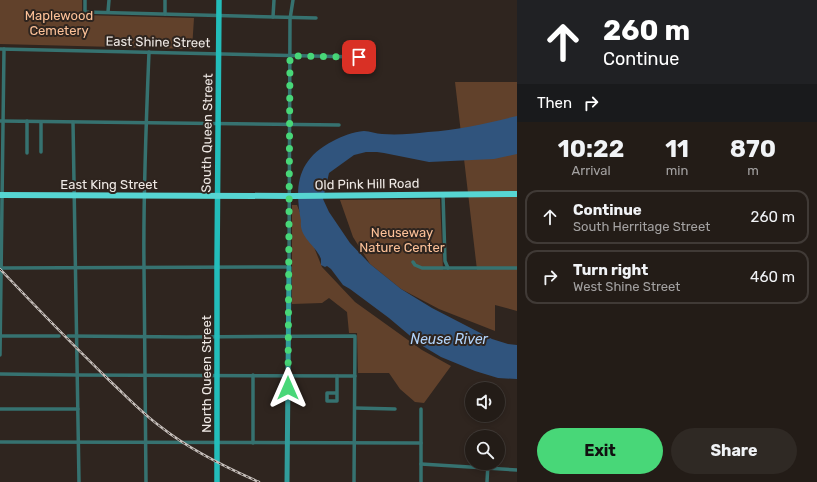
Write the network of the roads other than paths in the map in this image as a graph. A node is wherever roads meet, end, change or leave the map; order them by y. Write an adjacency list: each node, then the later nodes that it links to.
1 (85, 0): 7 (street)
2 (109, 0): 7 (street)
3 (165, 0): 8 (street)
4 (219, 0): 9 (main road, South Queen Street)
5 (274, 0): 10 (street)
6 (293, 0): 11 (street)
7 (108, 12): 8 (street)
8 (165, 14): 9 (street)
9 (219, 15): 10 (street); 15 (main road, South Queen Street)
10 (273, 16): 11 (street)
11 (290, 17): 12 (street); 16 (street)
12 (316, 18)
13 (2, 49): 14 (street, East Shine Street); 18 (street)
14 (149, 52): 15 (street, East Shine Street); 22 (street)
15 (219, 54): 16 (street, East Shine Street); 23 (main road, South Queen Street)
16 (290, 56): 17 (street, East Shine Street); 24 (street)
17 (359, 57)
18 (2, 121): 19 (street); 26 (street)
19 (27, 121): 20 (street); 27 (street)
20 (41, 122): 21 (street); 28 (street)
21 (73, 122): 22 (street); 33 (street)
22 (146, 122): 23 (street); 34 (street)
23 (218, 124): 24 (street); 35 (main road, South Queen Street)
24 (289, 125): 25 (street); 36 (street)
25 (339, 125)
26 (1, 146): 29 (street)
27 (27, 152)
28 (41, 152)
29 (1, 165): 32 (street)
30 (443, 194): 31 (highway, Old Pink Hill Road); 36 (highway, Old Pink Hill Road); 42 (street)
31 (517, 194)
32 (1, 195): 33 (highway, East King Street); 44 (street)
33 (74, 195): 34 (highway, East King Street); 38 (street)
34 (145, 195): 35 (highway, East King Street); 39 (street)
35 (217, 195): 36 (highway, Old Pink Hill Road); 40 (main road, South Queen Street)
36 (290, 196): 41 (street)
37 (413, 262): 42 (street)
38 (76, 267): 39 (street); 44 (street); 48 (street)
39 (144, 267): 40 (street); 49 (street)
40 (217, 267): 41 (street); 50 (main road, North Queen Street)
41 (289, 267): 51 (street)
42 (448, 268): 43 (street)
43 (517, 268)
44 (1, 269): 45 (street)
45 (0, 336): 46 (street); 52 (street)
46 (59, 336)
47 (68, 336): 48 (street)
48 (77, 336): 49 (street); 54 (street)
49 (145, 336): 50 (street); 55 (street)
50 (217, 336): 51 (street); 56 (main road, North Queen Street)
51 (288, 336): 58 (street); 60 (street)
52 (0, 355)
53 (0, 374): 54 (street)
54 (77, 375): 55 (street); 64 (street)
55 (146, 375): 56 (street); 70 (street)
56 (216, 375): 57 (street); 71 (main road, North Queen Street)
57 (253, 375): 58 (street); 72 (street)
58 (288, 376): 59 (street); 68 (street)
59 (337, 376): 60 (street); 61 (street)
60 (355, 376): 62 (street)
61 (337, 393)
62 (355, 408): 65 (street); 73 (street)
63 (0, 409): 64 (street)
64 (78, 409): 69 (street)
65 (395, 409)
66 (421, 409): 74 (street)
67 (0, 442): 69 (street)
68 (288, 442): 72 (street); 73 (street); 83 (street)
69 (78, 443): 70 (street); 80 (street)
70 (146, 443): 71 (street); 81 (street)
71 (216, 443): 72 (street); 82 (main road, North Queen Street)
72 (253, 443)
73 (354, 443): 74 (street); 84 (street)
74 (421, 443): 75 (street)
75 (421, 464): 76 (street); 85 (street)
76 (465, 467)
77 (505, 469): 79 (street)
78 (488, 470): 86 (street)
79 (517, 470)
80 (79, 482)
81 (146, 482)
82 (217, 482)
83 (287, 482)
84 (354, 482)
85 (421, 482)
86 (488, 482)

